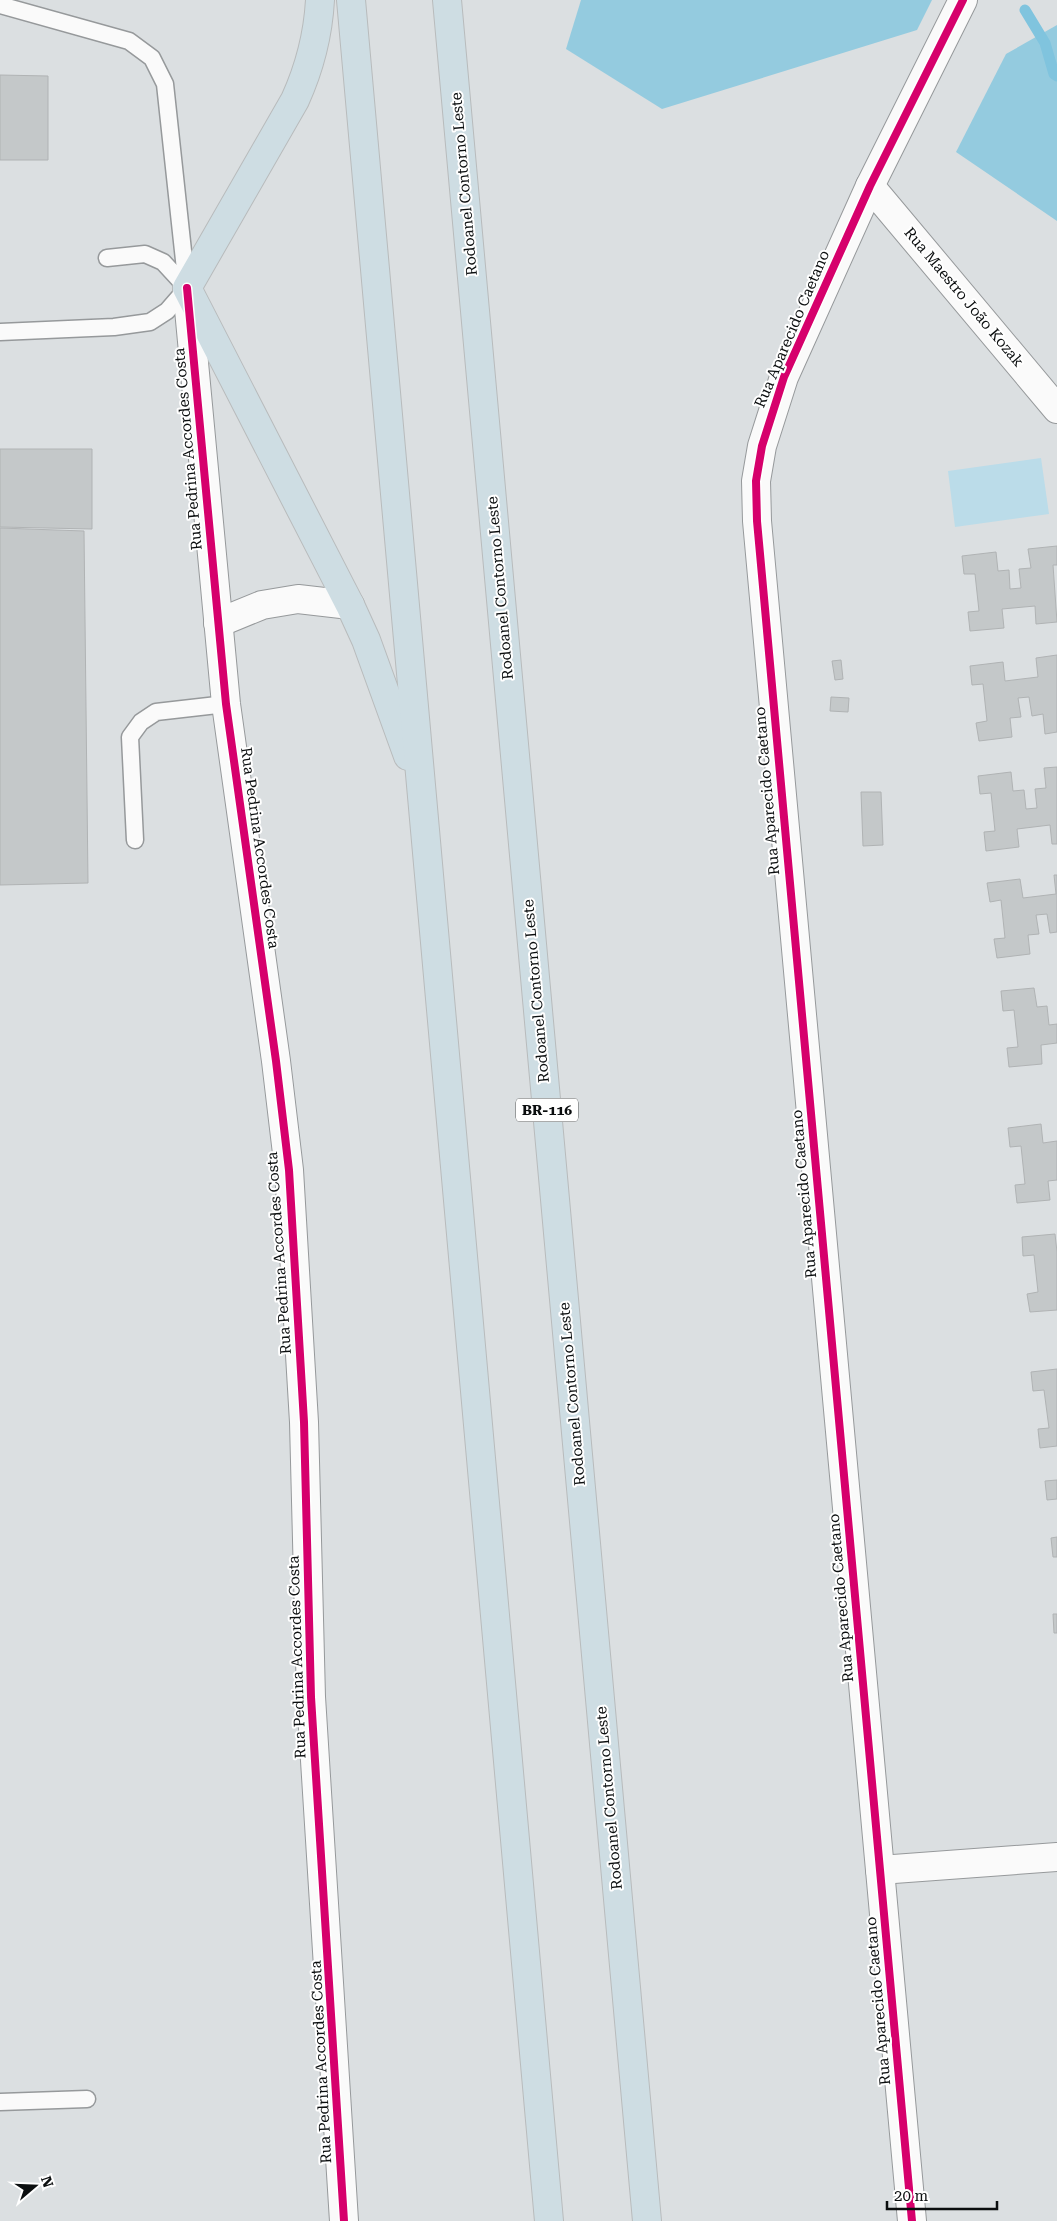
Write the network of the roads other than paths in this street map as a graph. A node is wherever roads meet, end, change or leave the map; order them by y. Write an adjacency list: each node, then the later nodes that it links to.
1 (320, 0): 8 (highway)
2 (351, 0): 14 (highway)
3 (447, 0): 22 (highway, Rodoanel Contorno Leste / BR-116)
4 (963, 0): 6 (street, Rua Aparecido Caetano)
5 (0, 4): 8 (lane)
6 (870, 186): 10 (street, Rua Maestro João Kozak); 17 (street, Rua Aparecido Caetano)
7 (107, 258): 8 (lane)
8 (187, 288): 9 (lane); 11 (highway); 12 (street, Rua Pedrina Accordes Costa)
9 (0, 332)
10 (1057, 409)
11 (350, 605): 12 (street); 14 (highway)
12 (218, 623): 13 (street, Rua Pedrina Accordes Costa)
13 (226, 704): 15 (lane); 20 (street, Rua Pedrina Accordes Costa)
14 (420, 791): 21 (highway)
15 (135, 840)
16 (1057, 1857): 17 (street)
17 (880, 1870): 23 (street, Rua Aparecido Caetano)
18 (88, 2099): 19 (lane)
19 (0, 2102)
20 (344, 2221)
21 (549, 2221)
22 (647, 2221)
23 (912, 2221)

